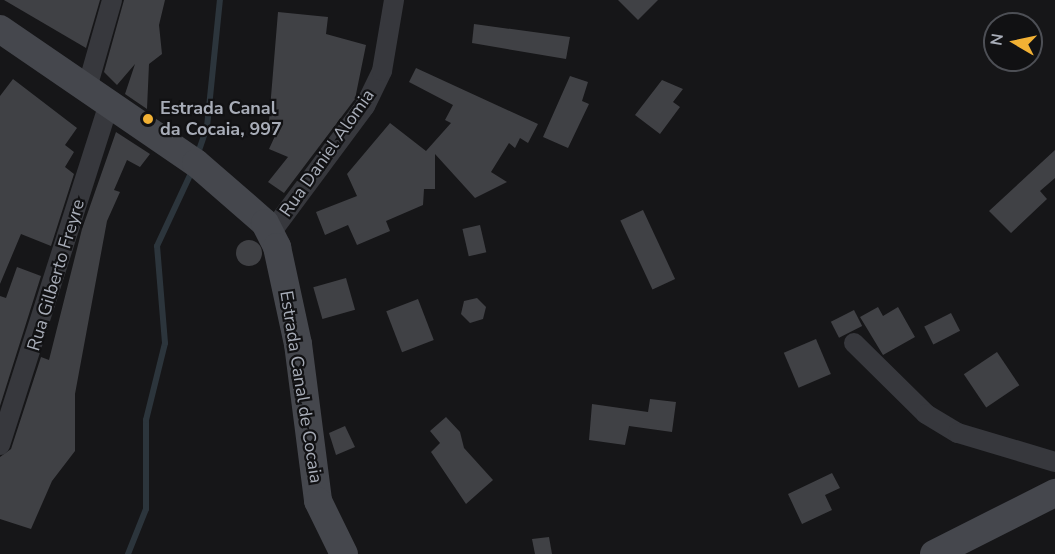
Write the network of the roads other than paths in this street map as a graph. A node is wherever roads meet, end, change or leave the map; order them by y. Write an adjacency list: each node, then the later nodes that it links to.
1 (112, 0): 4 (street, Rua Gilberto Freyre)
2 (394, 0): 5 (street, Rua Daniel Alomia)
3 (0, 29): 4 (main road, Estrada Canal de Cocaia)
4 (98, 96): 5 (main road, Estrada Canal de Cocaia); 7 (street, Rua Gilberto Freyre)
5 (270, 234): 10 (main road, Estrada Canal de Cocaia)
6 (854, 343): 8 (street)
7 (0, 445)
8 (1055, 462)
9 (1055, 493): 11 (main road)
10 (344, 554)
11 (934, 554)

